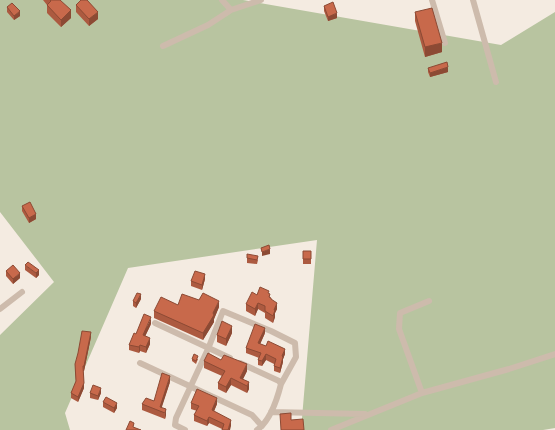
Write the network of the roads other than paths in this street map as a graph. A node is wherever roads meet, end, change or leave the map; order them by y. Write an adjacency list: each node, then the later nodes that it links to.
1 (222, 0): 5 (street)
2 (261, 0): 5 (street)
3 (432, 0): 6 (street)
4 (473, 0): 8 (street)
5 (231, 10): 7 (street)
6 (445, 43)
7 (163, 46)
8 (496, 82)
9 (22, 292): 11 (street)
10 (429, 301): 18 (street)
11 (0, 309)
12 (155, 323): 13 (street)
13 (208, 349): 16 (street); 16 (street); 17 (street)
14 (555, 354): 18 (street)
15 (140, 363): 17 (street)
16 (281, 384): 19 (street)
17 (190, 386): 21 (street); 22 (street)
18 (422, 393): 20 (street)
19 (271, 412): 20 (street); 22 (street)
20 (368, 414): 24 (street)
21 (174, 427): 23 (street)
22 (260, 428)
23 (185, 430)
24 (331, 430)

